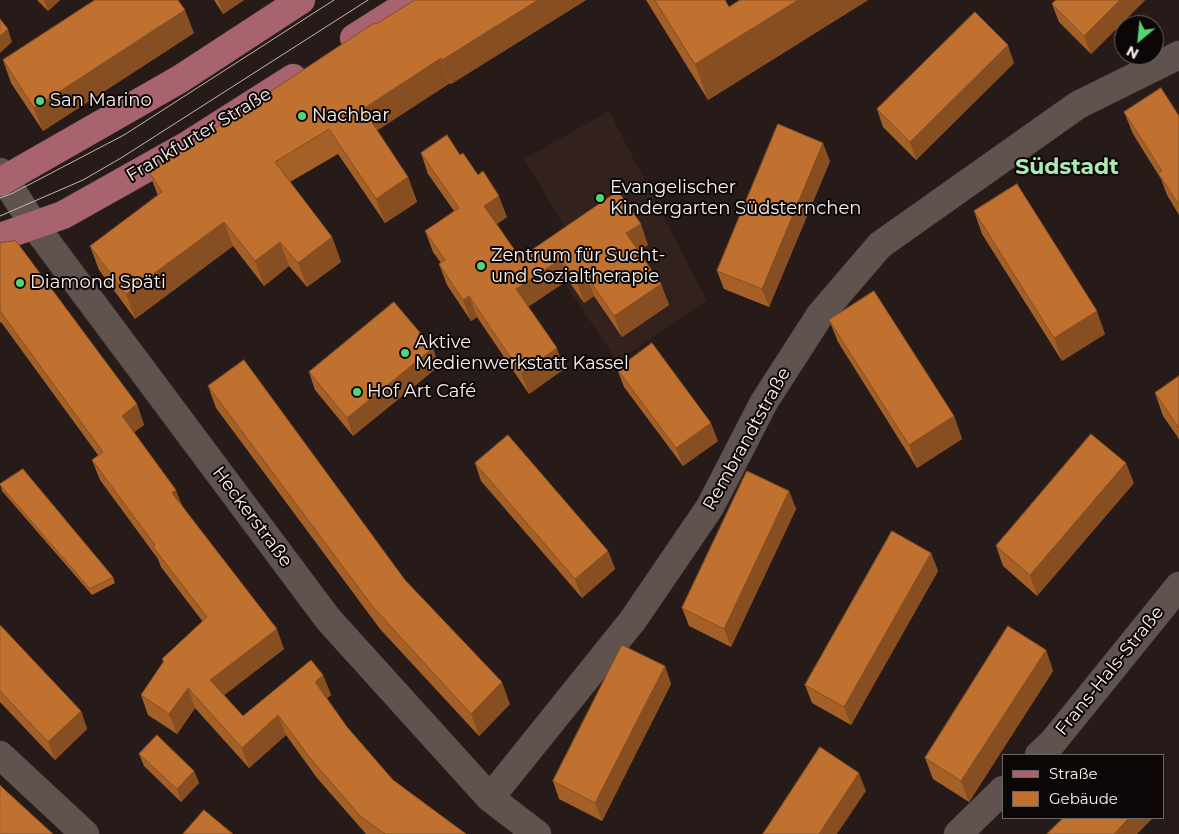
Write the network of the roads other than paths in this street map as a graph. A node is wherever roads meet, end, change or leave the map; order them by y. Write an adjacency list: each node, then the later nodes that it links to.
1 (301, 0): 6 (main road)
2 (414, 0): 3 (main road)
3 (337, 50)
4 (1179, 55): 13 (street, Rembrandtstraße)
5 (312, 66): 7 (main road, Frankfurter Straße)
6 (1, 178): 7 (street, Heckerstraße)
7 (34, 225): 8 (main road, Frankfurter Straße); 13 (street, Heckerstraße)
8 (0, 237)
9 (1179, 586): 10 (street, Frans-Hals-Straße)
10 (1040, 754)
11 (0, 755): 14 (street)
12 (1002, 791): 16 (street)
13 (490, 798): 15 (street, Heckerstraße)
14 (85, 834)
15 (537, 834)
16 (958, 834)

